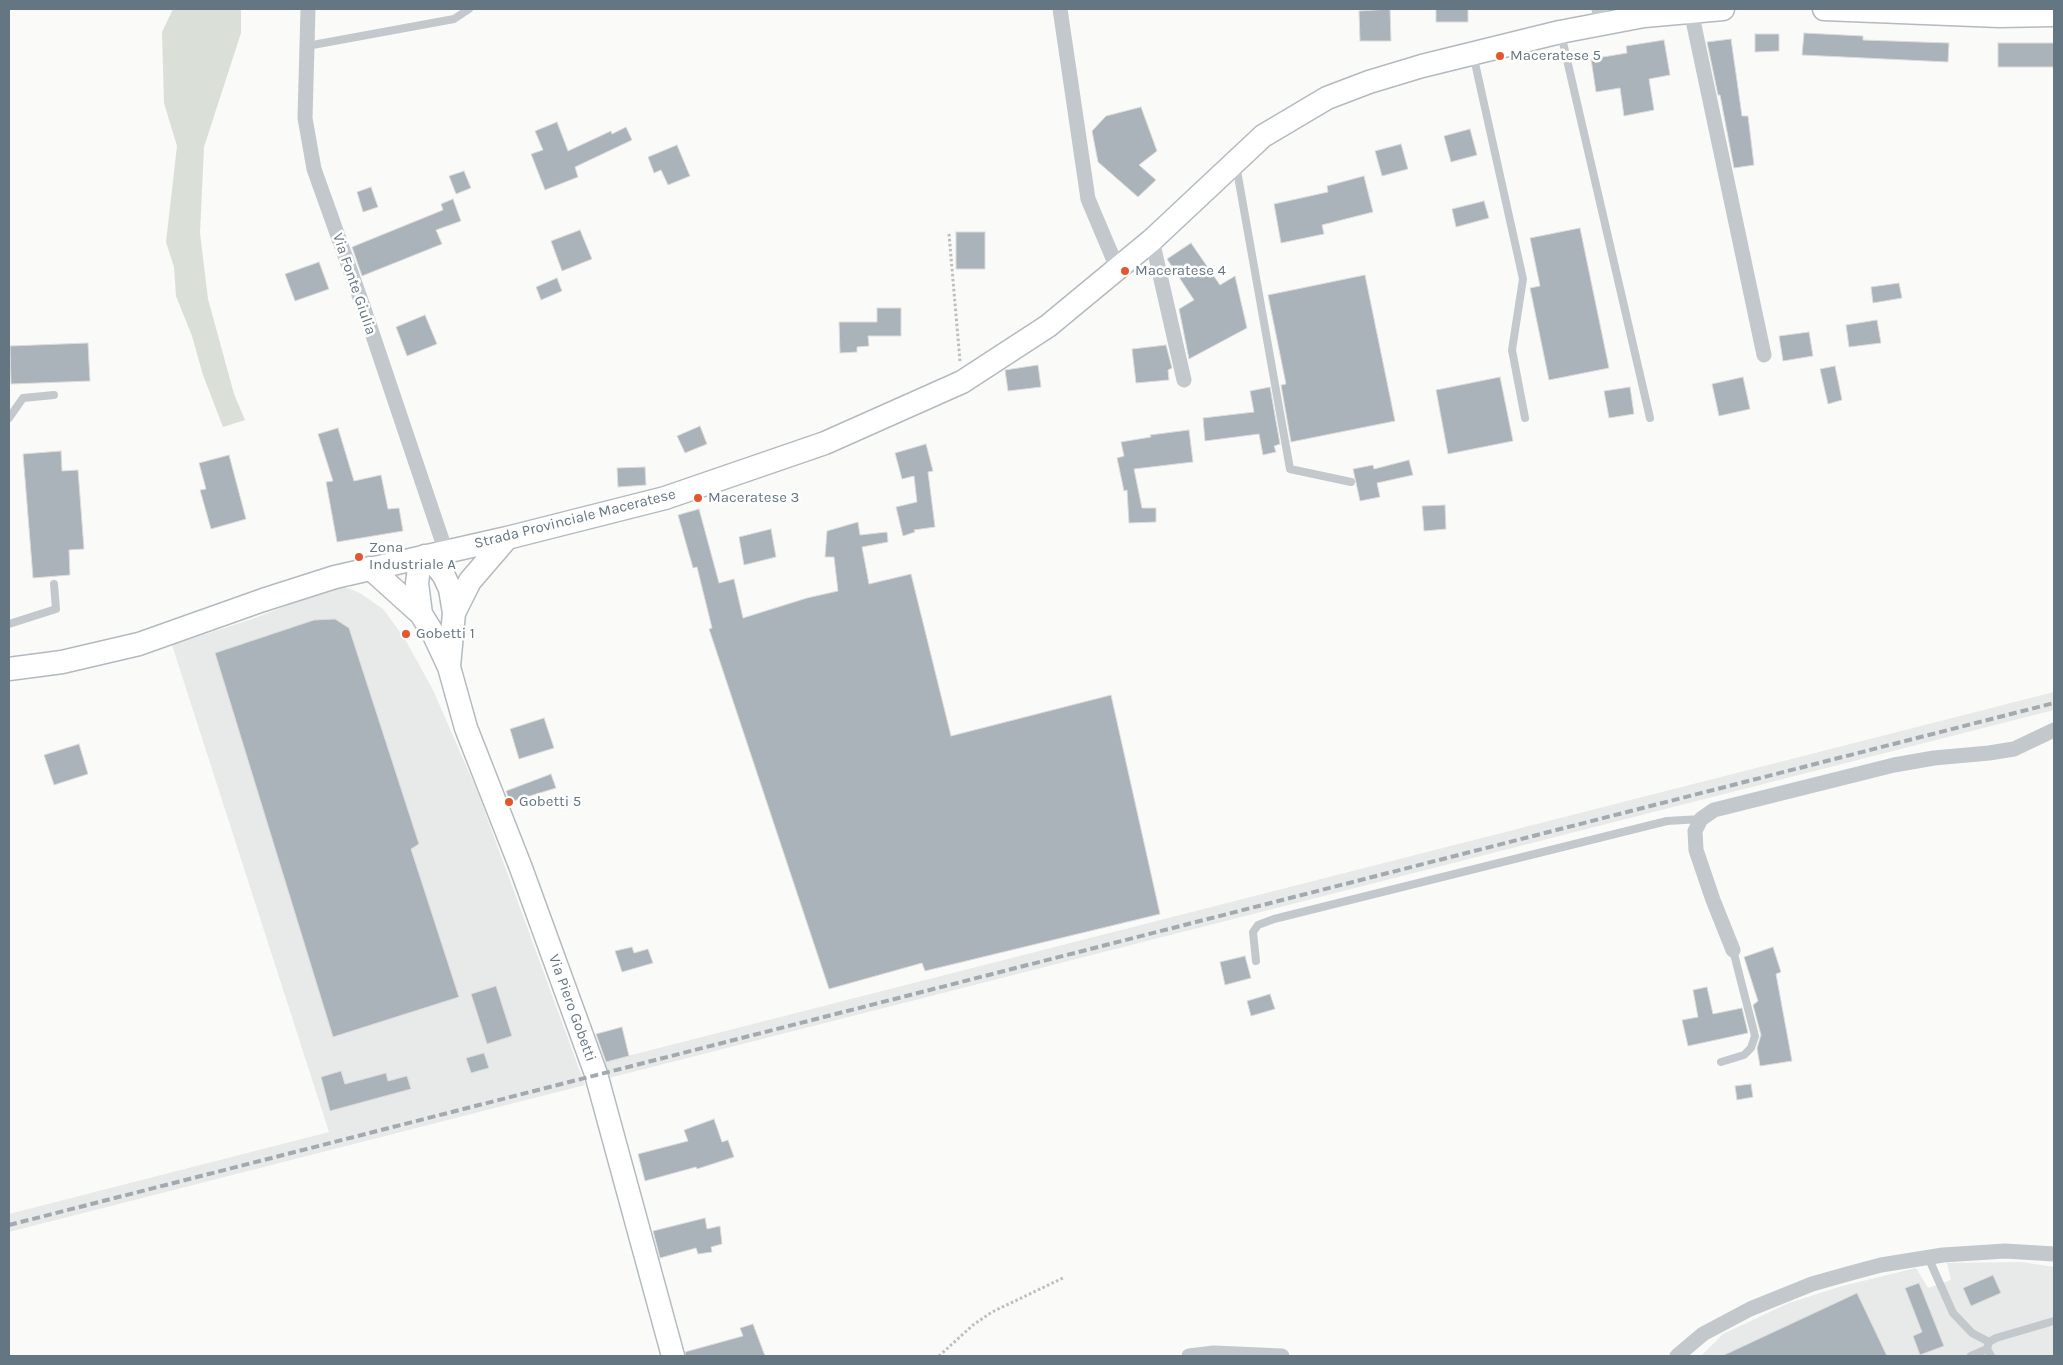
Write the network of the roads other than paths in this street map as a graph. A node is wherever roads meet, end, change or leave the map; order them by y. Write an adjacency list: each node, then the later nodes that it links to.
1 (308, 9): 11 (street, Via Fonte Giulia)
2 (469, 9): 11 (lane)
3 (1060, 9): 15 (street)
4 (1723, 9): 7 (main road, Strada Provinciale Maceratese)
5 (1824, 9): 6 (main road)
6 (1898, 11): 8 (main road)
7 (1691, 12): 9 (main road, Strada Provinciale Maceratese); 16 (street)
8 (2054, 15)
9 (1600, 16): 10 (main road, Strada Provinciale Maceratese)
10 (1560, 32): 12 (main road, Strada Provinciale Maceratese); 21 (lane)
11 (307, 46): 24 (street, Via Fonte Giulia)
12 (1472, 52): 13 (main road, Strada Provinciale Maceratese); 20 (lane)
13 (1235, 161): 14 (main road, Strada Provinciale Maceratese); 22 (lane)
14 (1152, 240): 15 (main road, Strada Provinciale Maceratese); 17 (street)
15 (1118, 270): 23 (main road, Strada Provinciale Maceratese)
16 (1764, 355)
17 (1184, 380)
18 (54, 394): 19 (lane)
19 (9, 418)
20 (1525, 418)
21 (1650, 418)
22 (1351, 482)
23 (507, 538): 24 (main road, Strada Provinciale Maceratese); 27 (main road)
24 (436, 554): 25 (main road, Strada Provinciale Maceratese); 27 (main road); 28 (main road)
25 (370, 568): 28 (main road); 31 (main road, Strada Provinciale Maceratese)
26 (54, 584): 29 (lane)
27 (454, 613): 30 (main road)
28 (421, 614): 30 (main road)
29 (9, 624)
30 (449, 667): 42 (main road, Via Piero Gobetti)
31 (9, 669)
32 (2054, 730): 33 (street)
33 (1700, 819): 34 (street); 35 (lane)
34 (1733, 950): 36 (lane)
35 (1256, 961)
36 (1721, 1062)
37 (2054, 1254): 38 (street)
38 (1928, 1257): 40 (lane); 41 (street)
39 (2054, 1321): 40 (lane)
40 (1989, 1349): 46 (lane)
41 (1685, 1351): 45 (street)
42 (673, 1356)
43 (1189, 1356): 44 (street)
44 (1282, 1356)
45 (1677, 1356)
46 (1971, 1356)

